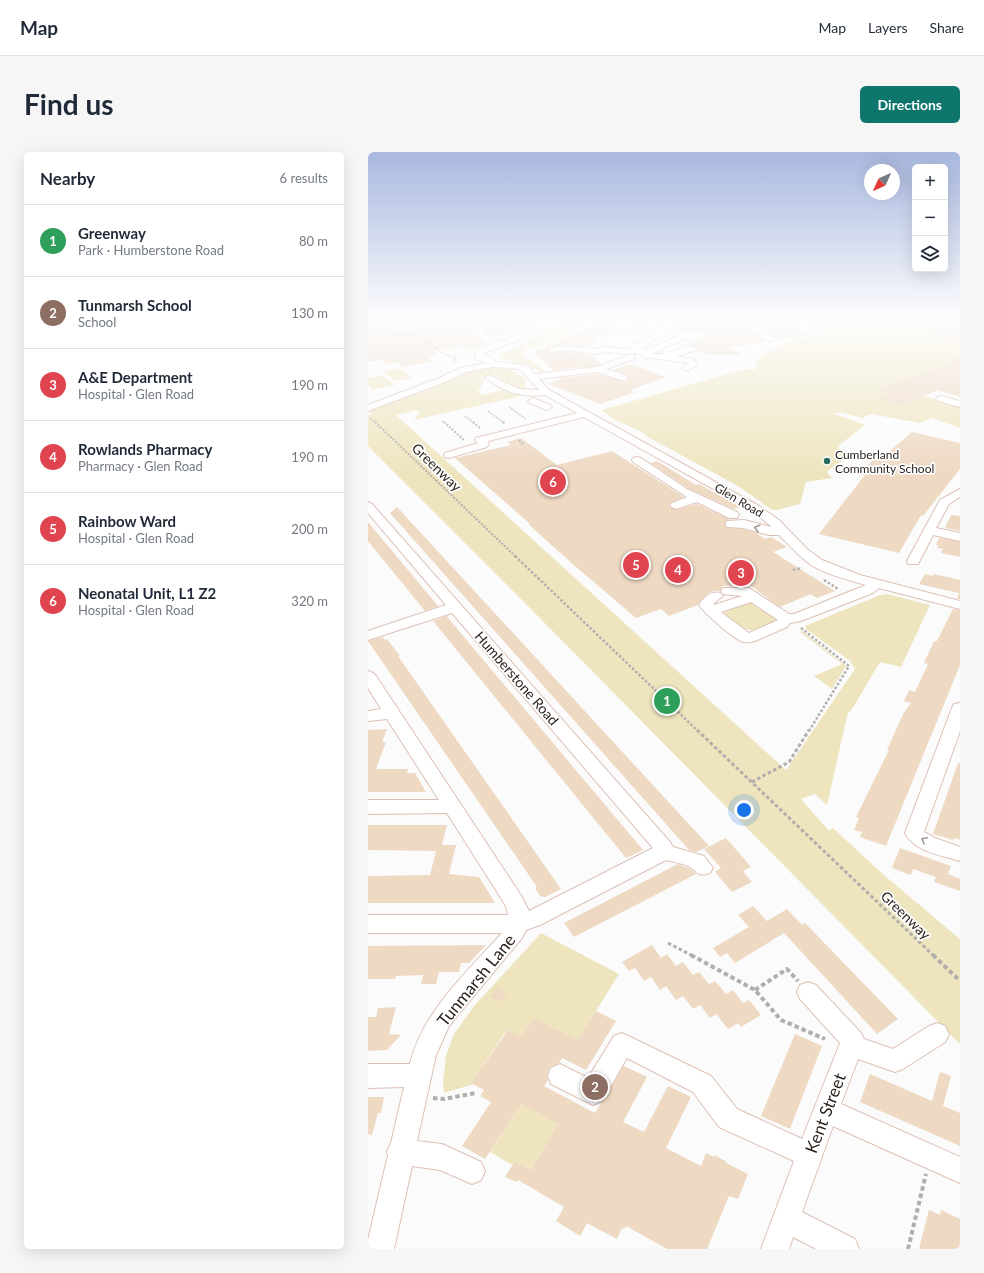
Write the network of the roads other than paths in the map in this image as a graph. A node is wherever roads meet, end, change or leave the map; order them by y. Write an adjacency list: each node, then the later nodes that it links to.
1 (460, 371): 14 (street)
2 (523, 371): 5 (street)
3 (545, 371): 5 (street)
4 (604, 371): 7 (street)
5 (526, 372): 8 (street, Glen Road)
6 (489, 378): 8 (street)
7 (624, 378)
8 (546, 392): 10 (street, Glen Road)
9 (941, 399): 12 (street)
10 (566, 400): 11 (street); 13 (street, Glen Road)
11 (533, 401)
12 (960, 404)
13 (584, 414): 15 (street, Glen Road); 16 (street)
14 (369, 415)
15 (660, 454): 18 (street); 21 (street, Glen Road)
16 (449, 455)
17 (960, 492): 24 (street)
18 (697, 498): 19 (street); 22 (street)
19 (676, 505)
20 (368, 507): 30 (street, Humberstone Road)
21 (755, 508): 22 (street); 23 (street, Glen Road)
22 (730, 520): 23 (street, one-way to 22)
23 (783, 530): 27 (street, Glen Road)
24 (935, 531): 25 (street); 26 (street)
25 (960, 537)
26 (913, 561)
27 (876, 584): 29 (street, Glen Road); 32 (street)
28 (753, 597): 31 (street); 31 (street); 32 (street)
29 (960, 605)
30 (455, 607): 33 (street); 40 (street, Humberstone Road)
31 (711, 611): 32 (street)
32 (786, 619)
33 (368, 636)
34 (368, 676): 36 (street, Tunmarsh Lane)
35 (960, 708): 41 (street, one-way to 35)
36 (390, 713): 37 (street); 38 (street, Tunmarsh Lane)
37 (368, 716)
38 (452, 806): 39 (street); 44 (street, Tunmarsh Lane)
39 (368, 807)
40 (662, 852): 42 (street); 44 (street)
41 (960, 854)
42 (703, 868)
43 (368, 924): 44 (street)
44 (518, 924): 50 (street, Tunmarsh Lane)
45 (808, 992): 47 (street)
46 (937, 1034): 47 (street)
47 (850, 1047): 51 (street, Kent Street)
48 (368, 1076): 50 (street)
49 (560, 1076): 53 (street)
50 (416, 1086): 52 (street, Tunmarsh Lane)
51 (826, 1110): 53 (street, Kent Street); 54 (street)
52 (400, 1152): 55 (street); 57 (street, Tunmarsh Lane)
53 (809, 1155): 56 (street, Kent Street)
54 (960, 1170)
55 (472, 1171)
56 (786, 1220): 58 (street, Kent Street); 59 (street)
57 (380, 1249)
58 (775, 1249)
59 (845, 1249)

